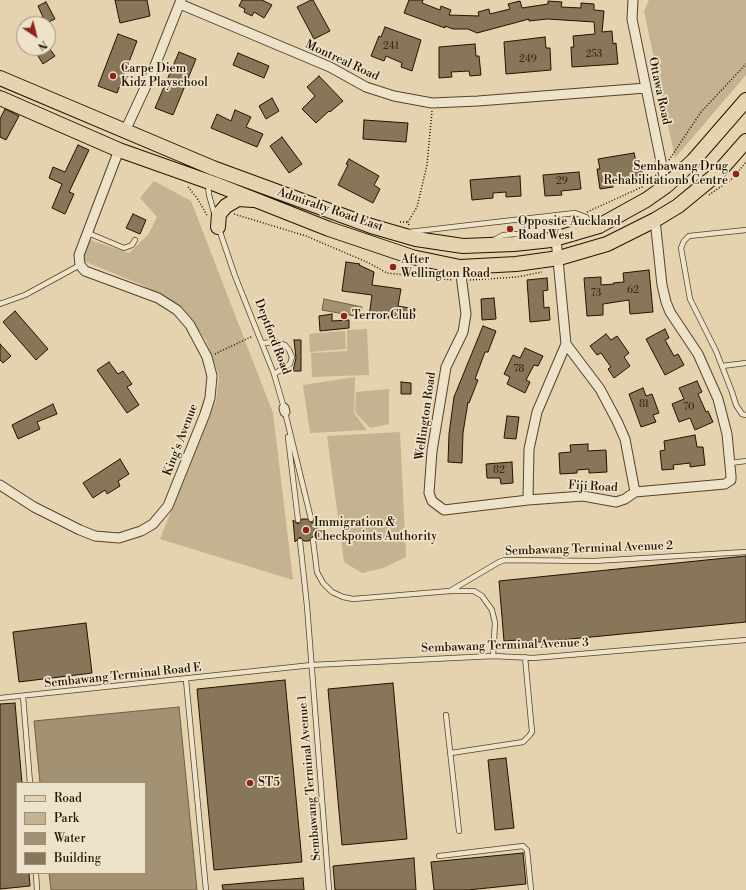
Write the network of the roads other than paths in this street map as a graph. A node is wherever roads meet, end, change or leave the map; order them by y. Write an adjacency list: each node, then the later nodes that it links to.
1 (633, 0): 4 (street, Ottawa Road)
2 (180, 2): 4 (street, Montreal Road); 7 (street)
3 (0, 78): 7 (main road, Admiralty Road East)
4 (646, 88): 12 (street, Ottawa Road)
5 (0, 98): 9 (main road, Admiralty Road East)
6 (746, 100): 12 (main road, Admiralty Road East)
7 (125, 131): 10 (main road, Admiralty Road East)
8 (746, 141): 14 (main road, Admiralty Road East)
9 (119, 150): 11 (main road, Admiralty Road East); 19 (street)
10 (212, 168): 11 (lane, Deptford Road); 18 (main road, Admiralty Road East)
11 (208, 181): 13 (main road, Admiralty Road East); 15 (lane, Deptford Road)
12 (666, 186): 16 (main road, Admiralty Road East)
13 (257, 200): 15 (main road); 24 (main road, Admiralty Road East)
14 (655, 220): 22 (main road, Admiralty Road East); 34 (street)
15 (218, 227): 26 (lane, Deptford Road)
16 (594, 227): 18 (lane); 20 (main road, Admiralty Road East)
17 (746, 230): 29 (lane)
18 (404, 232): 20 (main road, Admiralty Road East)
19 (87, 233): 21 (lane); 23 (street)
20 (556, 239): 22 (street)
21 (135, 240)
22 (559, 258): 24 (main road, Admiralty Road East); 27 (street)
23 (80, 265): 25 (lane); 35 (street, King's Avenue)
24 (460, 267): 38 (street, Wellington Road)
25 (0, 304)
26 (262, 343): 30 (lane, Deptford Road); 30 (lane)
27 (566, 344): 36 (street); 37 (street)
28 (746, 363): 29 (lane)
29 (722, 366): 32 (lane)
30 (274, 374): 31 (lane, Deptford Road)
31 (284, 410): 39 (lane); 40 (lane, Deptford Road)
32 (746, 415)
33 (746, 461): 34 (lane)
34 (730, 463): 36 (street, Fiji Road)
35 (0, 485)
36 (635, 492): 37 (street, Fiji Road)
37 (528, 500): 38 (street, Fiji Road)
38 (432, 501)
39 (311, 519)
40 (298, 520)
41 (313, 540): 44 (lane, Sembawang Terminal Avenue 2)
42 (300, 541): 48 (lane)
43 (746, 552): 44 (lane, Sembawang Terminal Avenue 2)
44 (450, 591): 46 (lane)
45 (746, 640): 47 (lane, Sembawang Terminal Avenue 3)
46 (493, 656): 47 (lane, Sembawang Terminal Avenue 3); 48 (lane, Sembawang Terminal Avenue 3)
47 (525, 657): 53 (lane)
48 (312, 665): 49 (lane, Sembawang Terminal Road E); 60 (lane, Sembawang Terminal Avenue 1)
49 (186, 680): 50 (lane, Sembawang Terminal Road E); 59 (lane)
50 (23, 696): 51 (lane, Sembawang Terminal Road E); 54 (lane)
51 (0, 698)
52 (446, 715): 53 (lane)
53 (450, 752): 55 (lane)
54 (30, 782)
55 (459, 831)
56 (439, 856): 61 (lane)
57 (36, 874): 58 (lane)
58 (38, 890)
59 (206, 890)
60 (329, 890)
61 (531, 890)

